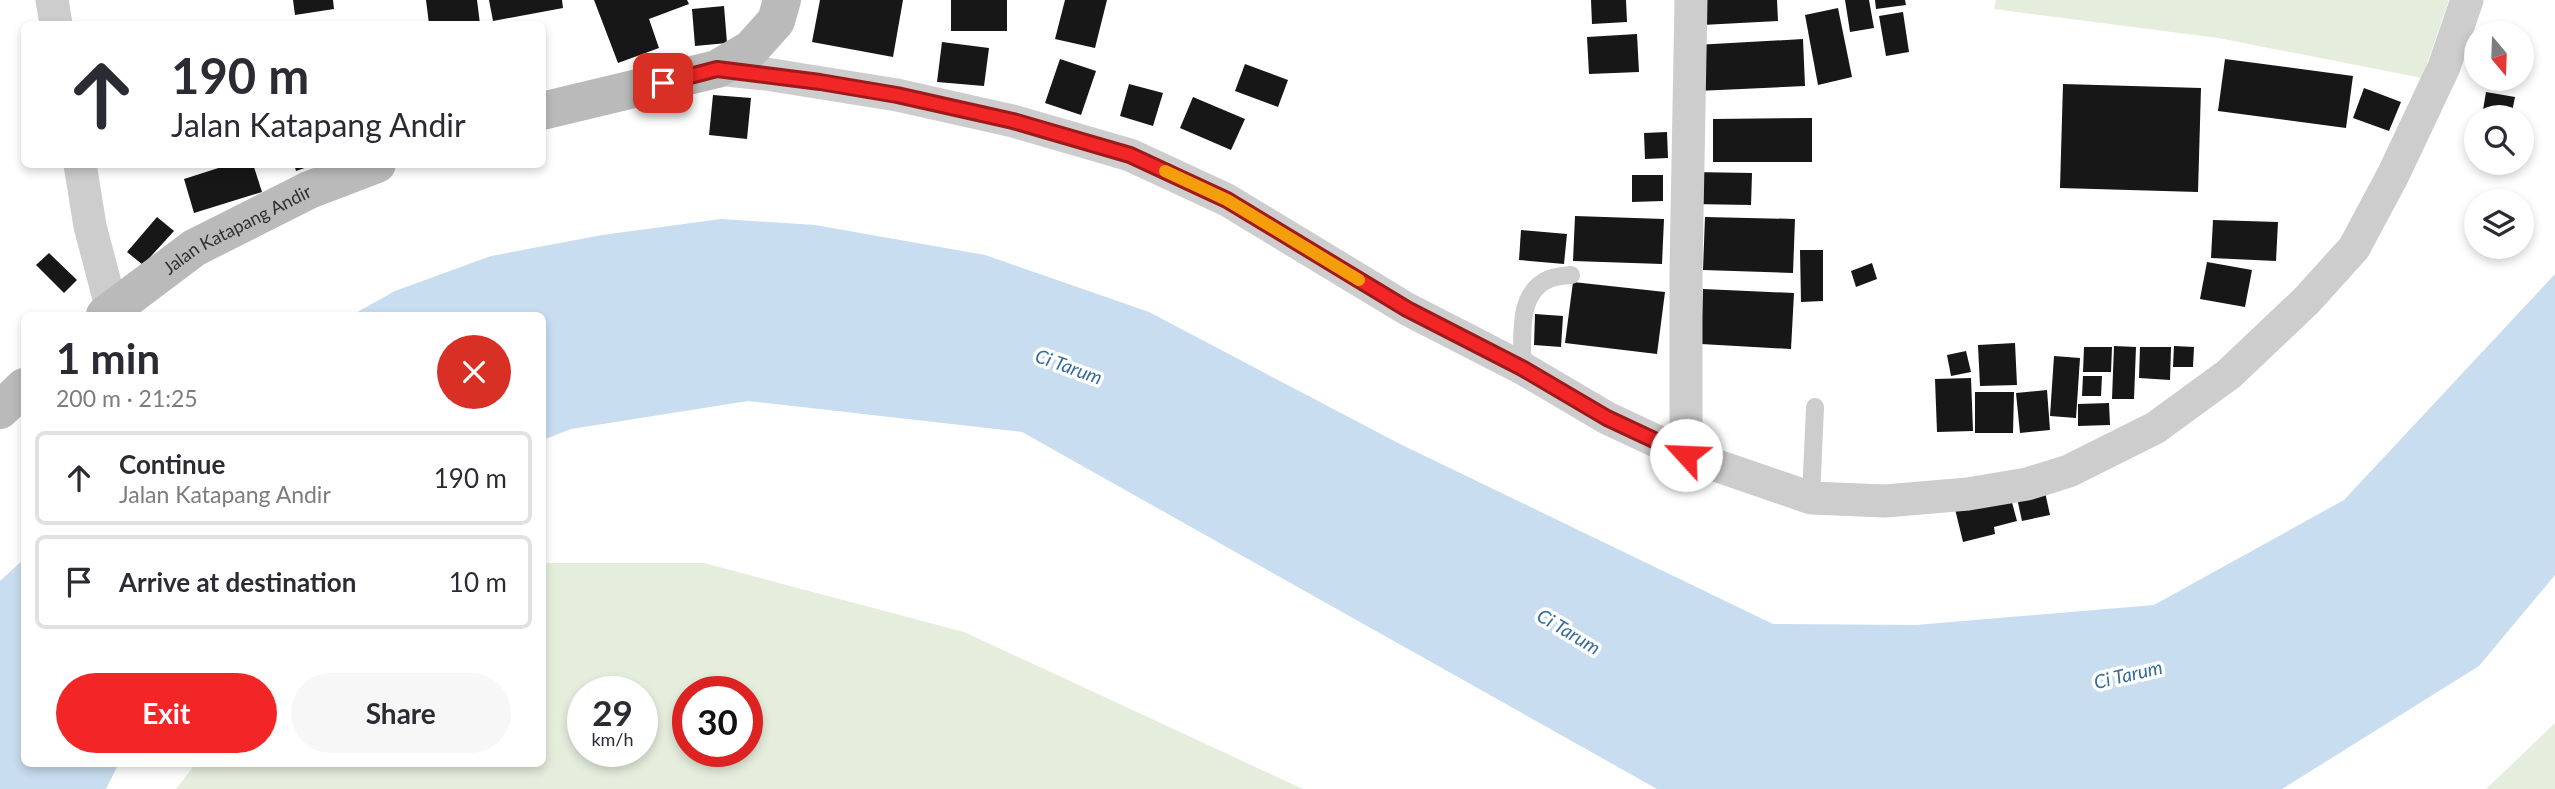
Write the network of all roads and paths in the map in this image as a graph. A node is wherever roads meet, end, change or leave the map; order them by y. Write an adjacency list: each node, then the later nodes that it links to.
1 (52, 0): 5 (street)
2 (782, 0): 6 (street)
3 (1691, 0): 16 (street)
4 (2467, 0): 17 (street)
5 (56, 21)
6 (717, 69): 7 (street); 12 (street)
7 (546, 110)
8 (81, 168): 11 (street)
9 (367, 168): 11 (street, Jalan Katapang Andir)
10 (1571, 275): 12 (lane)
11 (108, 312)
12 (1522, 368): 16 (street)
13 (21, 390): 15 (street)
14 (1815, 407): 17 (lane)
15 (0, 410)
16 (1686, 455): 17 (street)
17 (1811, 498)

